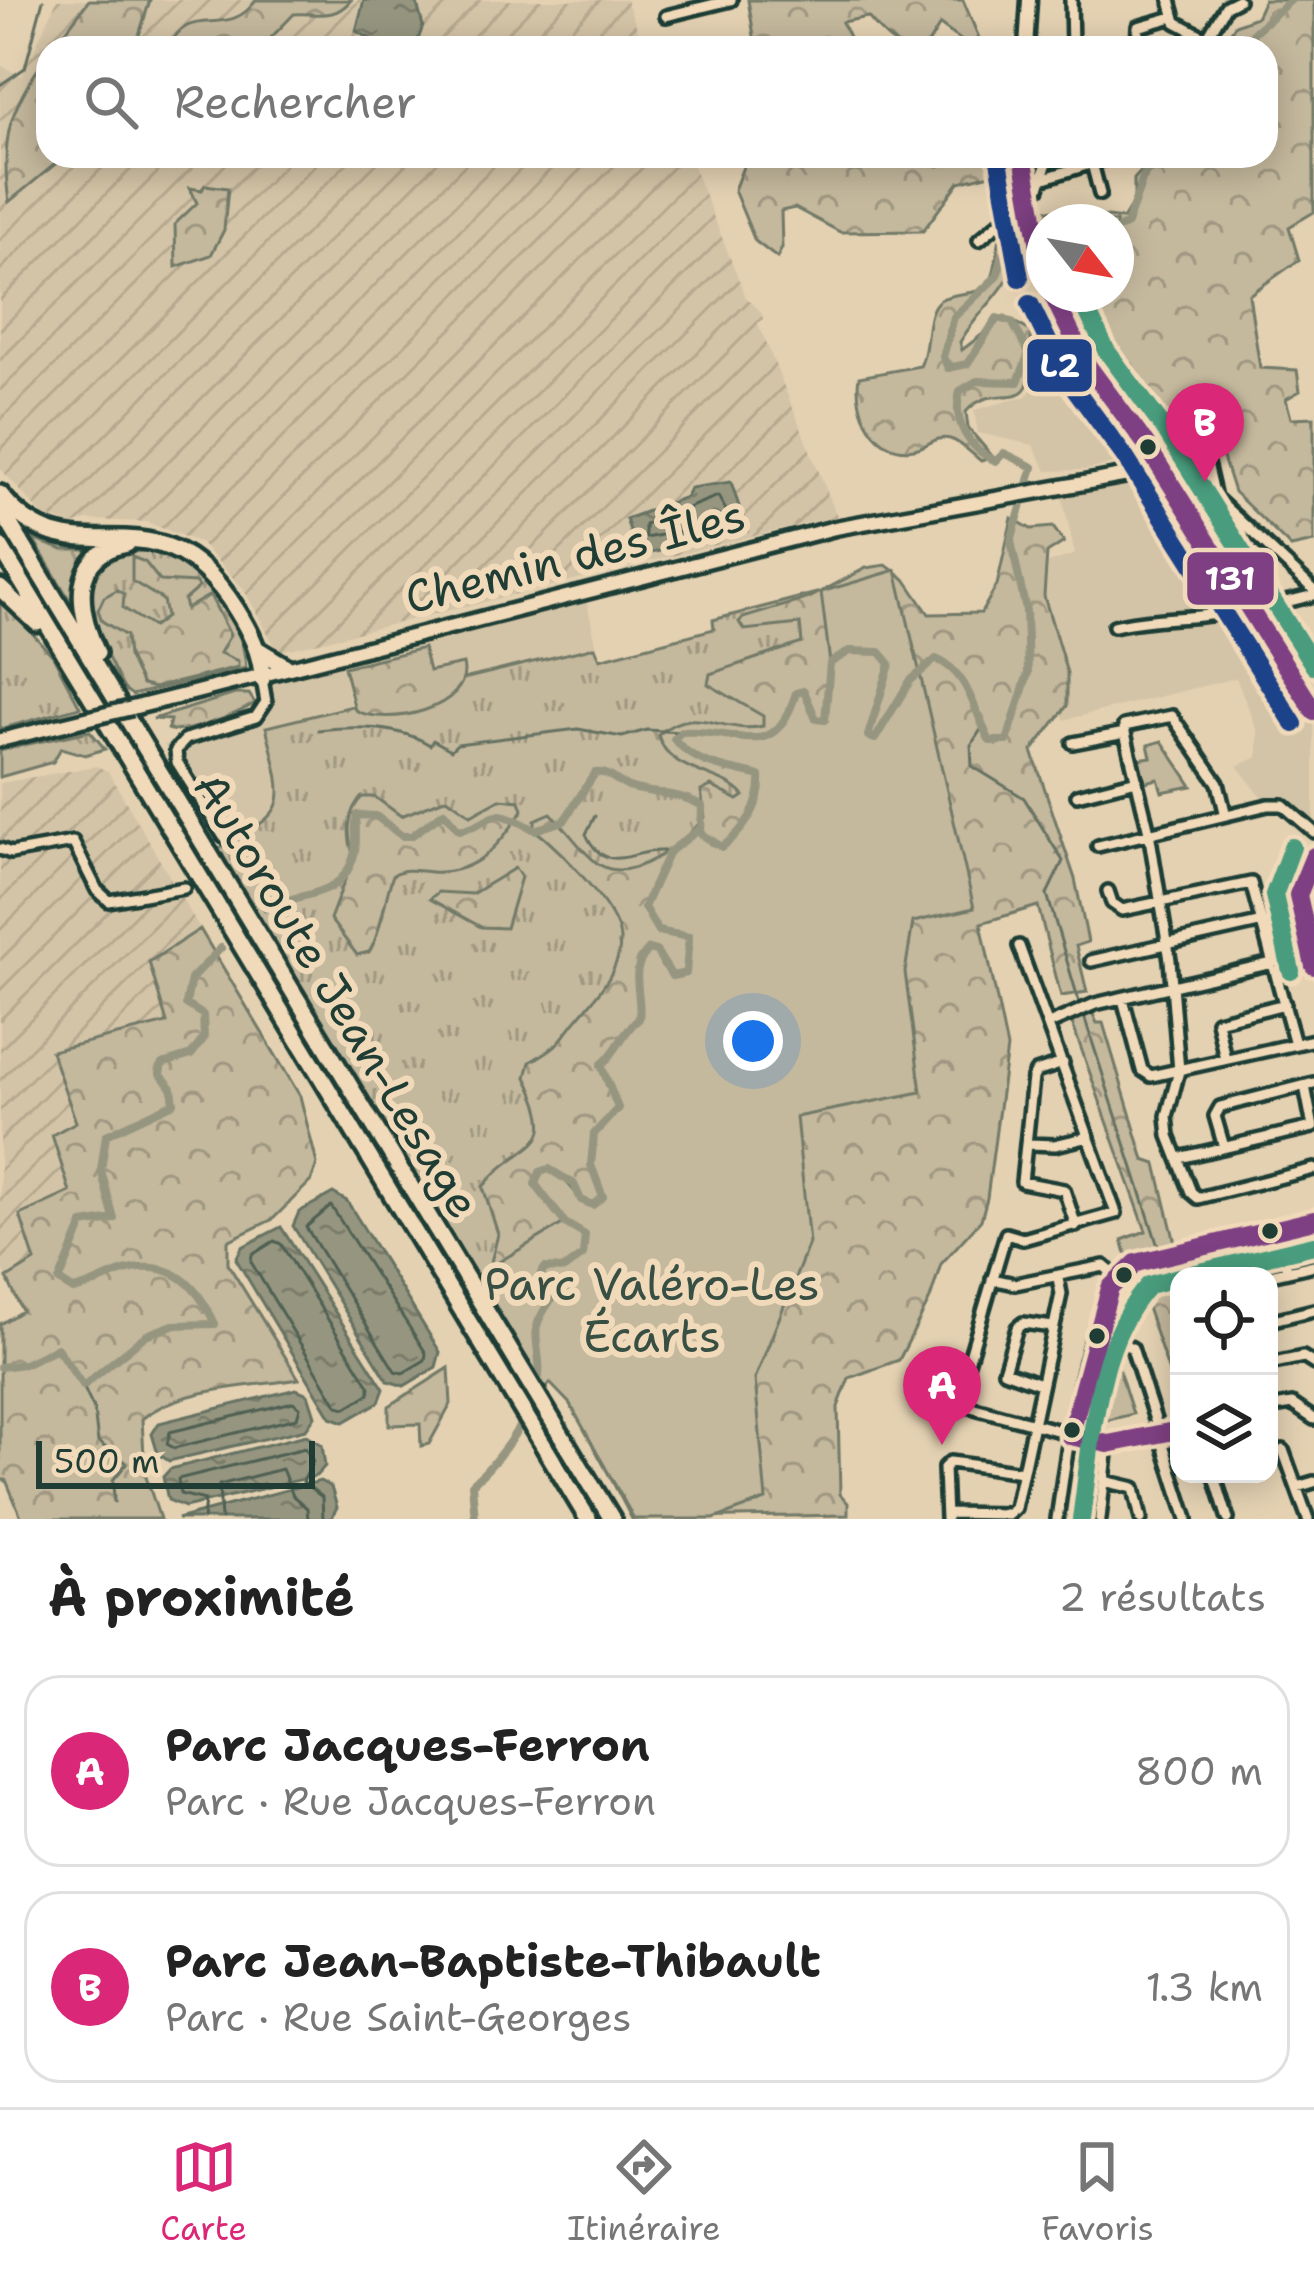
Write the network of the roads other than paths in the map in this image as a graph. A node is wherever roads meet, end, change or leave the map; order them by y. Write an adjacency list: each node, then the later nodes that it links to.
1 (731, 0): 6 (street)
2 (1029, 0): 8 (main road)
3 (1071, 0): 9 (street)
4 (1170, 0): 7 (street)
5 (1238, 0): 12 (street)
6 (666, 16)
7 (1173, 17): 10 (street); 11 (street)
8 (1027, 36)
9 (1072, 36)
10 (1138, 36)
11 (1195, 36)
12 (1207, 36)
13 (1024, 168): 19 (main road)
14 (1045, 168): 17 (street)
15 (1090, 168): 17 (street)
16 (1094, 168): 18 (street)
17 (1042, 179): 19 (street)
18 (1100, 194)
19 (1027, 200): 20 (main road); 21 (street)
20 (1028, 204)
21 (980, 240)
22 (1060, 312): 24 (main road)
23 (1206, 459): 24 (street); 25 (street); 27 (street)
24 (1156, 467): 25 (street); 32 (main road); 41 (main road, Chemin des Îles)
25 (1186, 471): 27 (street)
26 (0, 494): 30 (highway)
27 (1216, 499): 33 (street)
28 (0, 508): 49 (highway, Autoroute Jean-Lesage)
29 (0, 546): 45 (highway, Autoroute Jean-Lesage)
30 (179, 551): 37 (highway); 49 (highway)
31 (0, 588): 45 (highway)
32 (1233, 588): 34 (main road); 35 (main road)
33 (1314, 592): 34 (street)
34 (1248, 609): 35 (street); 40 (main road)
35 (1224, 613): 36 (street)
36 (1114, 626)
37 (248, 630): 39 (highway); 43 (highway)
38 (1314, 643): 40 (street)
39 (257, 649): 42 (highway); 43 (highway)
40 (1275, 653): 44 (main road)
41 (332, 656): 42 (main road, Chemin des Îles); 43 (main road, Chemin des Îles)
42 (285, 665): 43 (main road, Chemin des Îles)
43 (261, 675): 45 (main road, Chemin des Îles, bridge); 55 (street)
44 (1314, 711)
45 (94, 714): 47 (main road, Chemin des Îles); 116 (highway, Autoroute Jean-Lesage)
46 (1125, 733): 48 (street); 50 (street); 52 (street)
47 (0, 740)
48 (1073, 743)
49 (145, 746): 117 (highway, Autoroute Jean-Lesage)
50 (1137, 780): 51 (street); 53 (street)
51 (1077, 795)
52 (1226, 812): 53 (street); 54 (street)
53 (1149, 832): 56 (street); 61 (street)
54 (1314, 832)
55 (224, 837)
56 (1098, 846)
57 (0, 849): 59 (street)
58 (1314, 856): 65 (street)
59 (184, 888)
60 (1108, 891): 61 (street)
61 (1162, 898): 62 (street); 63 (street)
62 (1263, 922): 63 (street); 67 (street)
63 (1168, 945): 66 (street); 68 (street)
64 (1019, 946): 71 (street)
65 (1312, 960): 67 (street)
66 (1091, 961)
67 (1274, 964): 68 (street); 70 (street)
68 (1172, 988): 69 (street); 76 (street)
69 (1123, 999): 71 (street); 76 (street)
70 (1285, 1004): 73 (street); 74 (street)
71 (1049, 1024): 75 (street)
72 (1314, 1040): 73 (street)
73 (1295, 1044): 74 (street)
74 (1225, 1059): 76 (street)
75 (1063, 1063): 79 (street); 80 (street)
76 (1179, 1071): 82 (street)
77 (1310, 1084): 78 (street); 81 (street)
78 (1313, 1129): 81 (street)
79 (1089, 1137): 80 (street); 85 (street)
80 (1029, 1144): 85 (street)
81 (1224, 1147): 82 (street)
82 (1179, 1158): 83 (street)
83 (1314, 1169)
84 (1314, 1220): 86 (street)
85 (1076, 1226): 92 (street)
86 (1276, 1229): 88 (street); 90 (street)
87 (1314, 1265): 88 (street)
88 (1287, 1270): 89 (street)
89 (1278, 1273)
90 (1118, 1277): 91 (street); 96 (street)
91 (1058, 1278): 92 (street); 95 (street)
92 (992, 1279): 102 (street)
93 (1314, 1310): 94 (street)
94 (1278, 1319)
95 (1053, 1327): 99 (street); 99 (street)
96 (1097, 1331): 104 (street); 105 (street)
97 (1278, 1362): 98 (street)
98 (1314, 1364)
99 (1040, 1384): 102 (street)
100 (1278, 1406): 101 (street)
101 (1314, 1419)
102 (1031, 1426): 105 (street); 109 (street)
103 (1170, 1432): 104 (street)
104 (1162, 1434): 106 (street); 108 (street)
105 (1070, 1436): 106 (street); 118 (street)
106 (1108, 1444): 110 (street)
107 (1283, 1450): 114 (street)
108 (1170, 1453)
109 (1022, 1472): 115 (street); 115 (street)
110 (1104, 1481): 119 (street); 120 (street)
111 (1314, 1482): 114 (street)
112 (1180, 1483): 121 (street)
113 (1217, 1483): 122 (street)
114 (1297, 1487): 123 (street)
115 (946, 1516)
116 (588, 1519)
117 (612, 1519)
118 (1057, 1519)
119 (1100, 1519)
120 (1142, 1519)
121 (1186, 1519)
122 (1228, 1519)
123 (1308, 1519)

